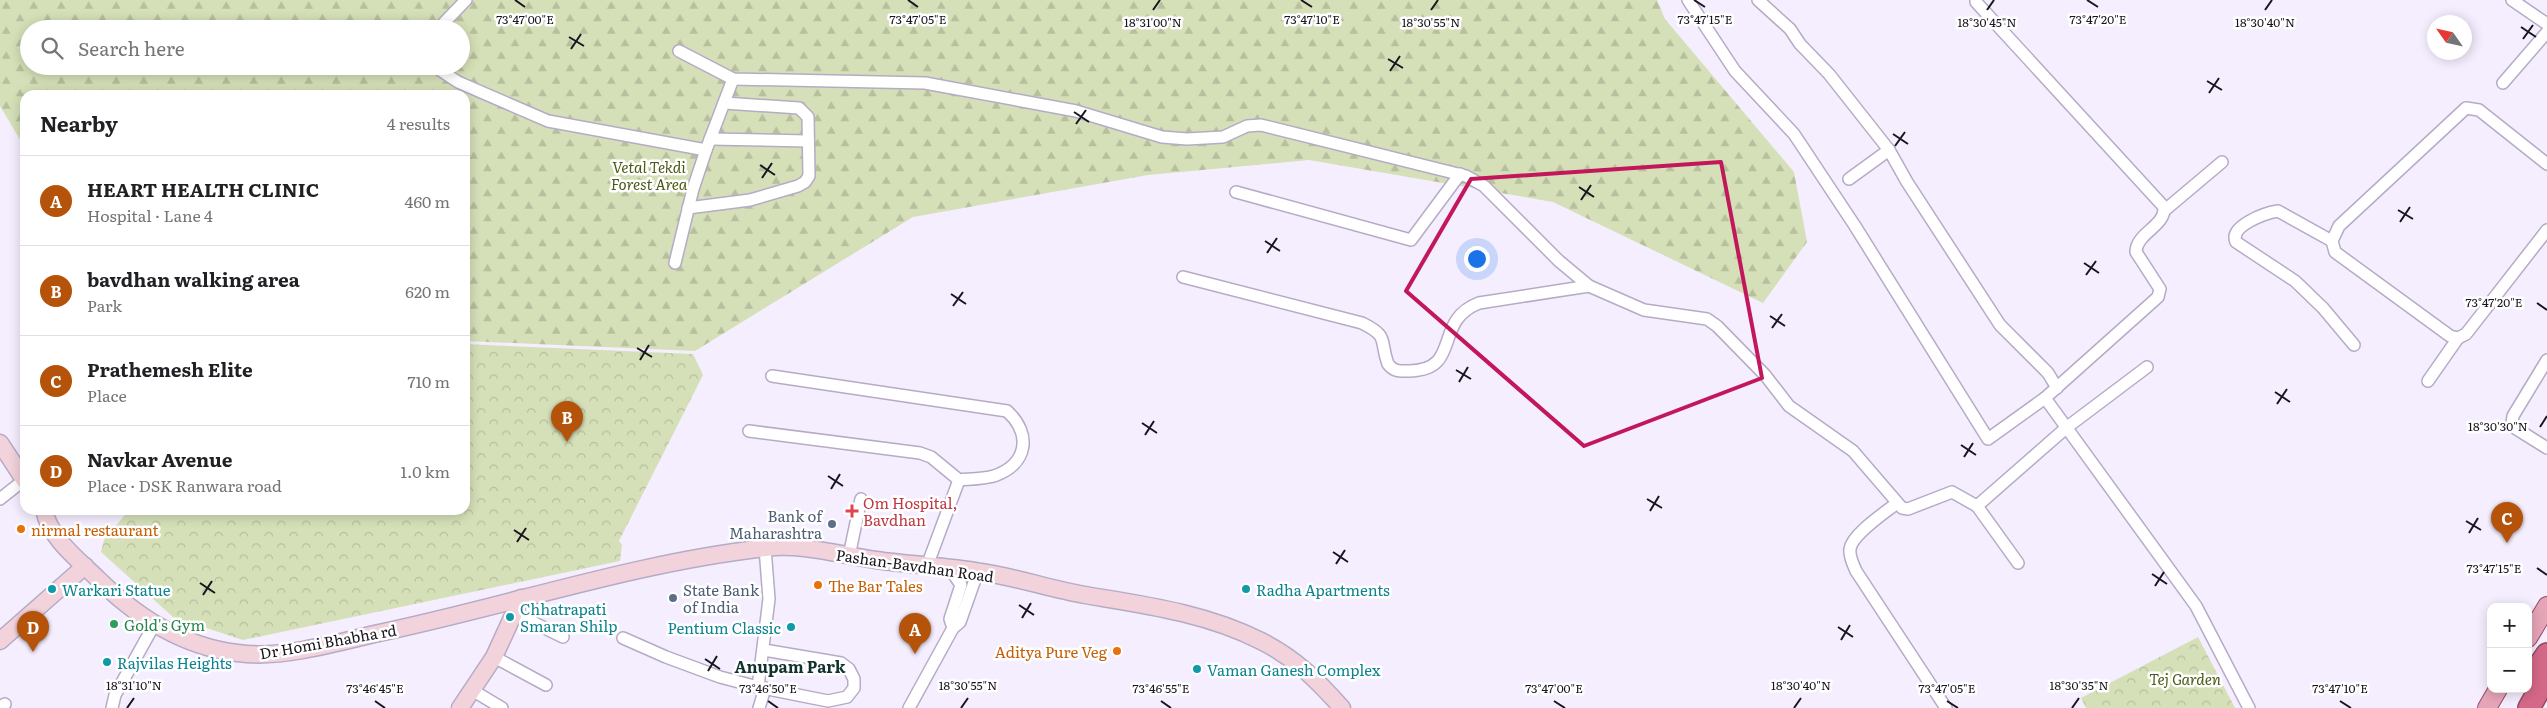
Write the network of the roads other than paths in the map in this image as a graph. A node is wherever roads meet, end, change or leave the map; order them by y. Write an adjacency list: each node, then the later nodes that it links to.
1 (466, 0): 6 (street)
2 (1688, 0): 37 (street)
3 (1758, 0): 17 (street)
4 (1976, 0): 24 (street)
5 (2512, 0): 7 (street)
6 (447, 20)
7 (2547, 24)
8 (2547, 32): 12 (street)
9 (679, 52): 11 (street)
10 (448, 75): 16 (street)
11 (733, 79): 13 (street); 20 (street)
12 (2504, 83)
13 (724, 103): 14 (street); 15 (street)
14 (710, 139): 15 (street); 16 (street)
15 (808, 141): 23 (street)
16 (706, 150): 23 (street)
17 (1889, 150): 21 (street); 36 (street)
18 (2222, 162): 24 (street)
19 (2547, 164): 26 (street)
20 (1460, 174): 22 (street); 29 (street)
21 (1849, 178)
22 (1236, 192)
23 (688, 208): 27 (street)
24 (2165, 210): 36 (street)
25 (2547, 230): 30 (street)
26 (2332, 241): 30 (street); 31 (street)
27 (675, 263)
28 (1183, 277): 29 (street)
29 (1589, 286): 47 (street)
30 (2458, 338): 35 (street)
31 (2354, 345)
32 (2547, 360): 41 (street)
33 (2147, 367): 38 (street)
34 (772, 376): 43 (street)
35 (2428, 381)
36 (2057, 388): 37 (street)
37 (2045, 398): 38 (street)
38 (2066, 428): 48 (street); 85 (street)
39 (749, 431): 43 (street)
40 (0, 443): 42 (main road)
41 (2547, 448)
42 (20, 474)
43 (959, 480): 54 (street)
44 (20, 483): 45 (street)
45 (0, 499)
46 (861, 500): 51 (street)
47 (1897, 502): 48 (street); 84 (street)
48 (1977, 506): 53 (street)
49 (52, 515): 52 (main road)
50 (764, 548): 51 (main road, Pashan-Bavdhan Road); 58 (main road, Pashan-Bavdhan Road); 68 (street)
51 (849, 556): 54 (main road, Pashan-Bavdhan Road)
52 (78, 560): 57 (main road); 61 (main road, Dr Homi Bhabha rd)
53 (2018, 563)
54 (927, 566): 55 (main road, Pashan-Bavdhan Road)
55 (950, 568): 56 (main road, Pashan-Bavdhan Road); 63 (street)
56 (978, 571): 63 (street); 83 (main road, Pashan-Bavdhan Road)
57 (56, 585): 62 (main road); 67 (main road)
58 (521, 598): 60 (main road); 61 (main road, Dr Homi Bhabha rd)
59 (2547, 606): 64 (main road)
60 (514, 613): 65 (street); 70 (main road)
61 (154, 625): 78 (street)
62 (0, 628)
63 (952, 628): 82 (street)
64 (2532, 631)
65 (564, 636)
66 (623, 638): 74 (street)
67 (0, 641)
68 (764, 650): 74 (street); 74 (street)
69 (2547, 654): 71 (highway)
70 (494, 657): 73 (street); 75 (main road)
71 (2532, 676)
72 (2547, 676): 88 (highway)
73 (546, 685)
74 (762, 688): 81 (street)
75 (472, 690): 79 (main road); 80 (street)
76 (2496, 693): 86 (main road)
77 (2522, 693): 87 (highway)
78 (112, 708)
79 (460, 708)
80 (502, 708)
81 (759, 708)
82 (909, 708)
83 (1342, 708)
84 (1946, 708)
85 (2250, 708)
86 (2487, 708)
87 (2513, 708)
88 (2529, 708)

